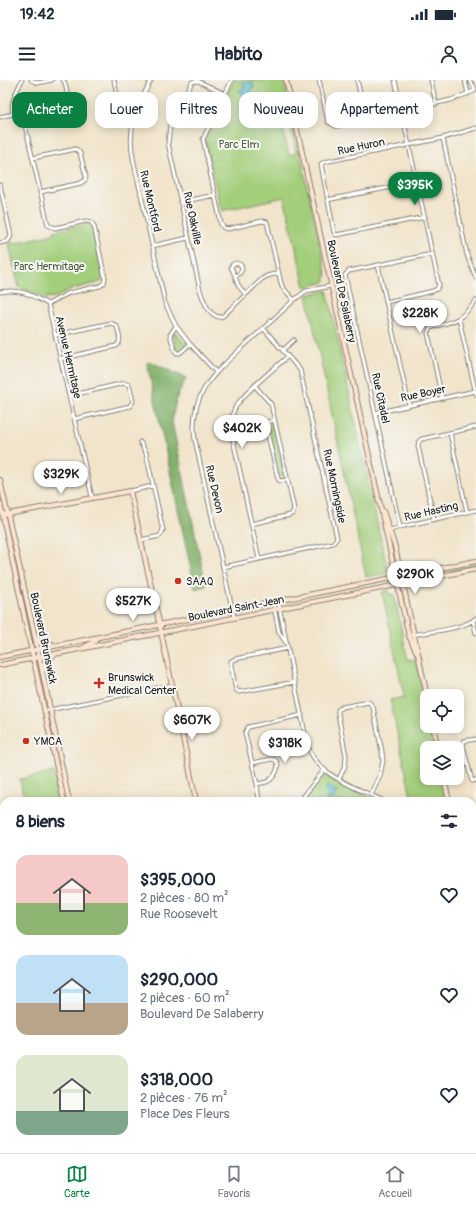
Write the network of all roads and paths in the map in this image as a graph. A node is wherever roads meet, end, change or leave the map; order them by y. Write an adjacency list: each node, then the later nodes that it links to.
1 (22, 80): 15 (street)
2 (31, 80): 3 (street)
3 (52, 80)
4 (63, 80): 16 (street)
5 (114, 80): 17 (street)
6 (151, 80): 18 (street, Rue Montford)
7 (232, 80): 21 (street)
8 (286, 80): 54 (street, Boulevard De Salaberry)
9 (319, 80): 27 (street)
10 (357, 80): 22 (street)
11 (395, 80): 23 (street)
12 (431, 80): 25 (street)
13 (465, 80): 24 (street)
14 (469, 80): 24 (street)
15 (16, 92)
16 (66, 92)
17 (117, 92)
18 (145, 92)
19 (186, 92): 20 (street, Rue Oakville)
20 (221, 92)
21 (226, 92)
22 (360, 92)
23 (398, 92)
24 (468, 94): 25 (street)
25 (436, 104): 26 (street)
26 (433, 105)
27 (326, 113)
28 (12, 114): 29 (street)
29 (0, 117)
30 (26, 128): 38 (street, Avenue Hermitage)
31 (131, 128): 48 (street, Rue Montford)
32 (170, 128): 44 (street, Rue Oakville)
33 (208, 128): 42 (street)
34 (406, 128): 37 (street)
35 (476, 128): 36 (street, Rue Huron)
36 (443, 138): 37 (street, Rue Huron); 53 (street)
37 (409, 145): 39 (street); 43 (street, Rue Huron)
38 (33, 158): 41 (street, Avenue Hermitage); 41 (street)
39 (417, 182): 43 (street); 45 (street)
40 (0, 185): 47 (street)
41 (40, 192): 60 (street, Avenue Hermitage)
42 (215, 195): 44 (street); 51 (street)
43 (327, 200): 45 (street, Rue Huron)
44 (180, 202): 46 (street, Rue Oakville)
45 (425, 218): 49 (street)
46 (188, 238): 48 (street); 56 (street, Rue Oakville)
47 (0, 243)
48 (152, 246): 62 (street, Rue Montford)
49 (432, 254): 50 (street); 59 (street)
50 (378, 265): 59 (street); 76 (street, Rue Citadel)
51 (278, 273): 56 (street, Rue Oakville); 57 (street)
52 (235, 276): 56 (street)
53 (476, 278)
54 (331, 286): 57 (street, Rue Devon); 88 (street, Boulevard De Salaberry)
55 (0, 292): 60 (street)
56 (245, 294)
57 (294, 300): 63 (street, Rue Devon)
58 (476, 301): 61 (street)
59 (386, 302): 75 (street)
60 (48, 304): 64 (street, Avenue Hermitage)
61 (459, 319): 72 (street); 74 (street)
62 (176, 326): 66 (street, Rue Montford); 66 (street)
63 (263, 328): 67 (street, Rue Morningside); 70 (street, Rue Devon)
64 (55, 335): 69 (street, Avenue Hermitage); 69 (street)
65 (294, 340): 67 (street)
66 (190, 344): 70 (street, Rue Montford)
67 (283, 350): 68 (street, Rue Morningside)
68 (288, 356): 71 (street); 97 (street, Rue Morningside)
69 (60, 359): 73 (street, Avenue Hermitage)
70 (216, 372): 99 (street, Rue Devon)
71 (255, 386): 78 (street); 93 (street)
72 (476, 392): 74 (street, Rue Boyer)
73 (69, 396): 77 (street, Avenue Hermitage); 77 (street)
74 (442, 398): 75 (street, Rue Boyer)
75 (409, 405): 76 (street, Rue Boyer)
76 (375, 413): 94 (street, Rue Citadel)
77 (74, 419): 86 (street, Avenue Hermitage)
78 (274, 420): 83 (street); 83 (street)
79 (476, 427): 80 (street)
80 (450, 433): 90 (street); 92 (street)
81 (140, 442): 84 (street)
82 (0, 480): 91 (street, Boulevard Brunswick)
83 (287, 480): 93 (street)
84 (153, 486): 85 (street); 96 (street)
85 (130, 491): 86 (street); 96 (street)
86 (92, 497): 91 (street)
87 (0, 503): 91 (street, Boulevard Brunswick)
88 (380, 505): 95 (street, Boulevard De Salaberry); 102 (street, Boulevard De Salaberry)
89 (476, 510): 90 (street, Rue Hasting)
90 (467, 512): 92 (street, Rue Hasting)
91 (5, 515): 117 (street, Boulevard Brunswick); 124 (street, Boulevard Brunswick)
92 (434, 519): 94 (street, Rue Hasting)
93 (251, 524): 97 (street)
94 (400, 527): 95 (street, Rue Hasting)
95 (390, 530): 101 (street, Boulevard De Salaberry)
96 (141, 540): 113 (street)
97 (259, 559): 99 (street, Rue Morningside)
98 (476, 561): 101 (street, Boulevard Saint-Jean)
99 (223, 567): 109 (street, Rue Devon)
100 (476, 569): 103 (street, Boulevard Saint-Jean)
101 (402, 576): 102 (street, Boulevard Saint-Jean); 103 (street, Boulevard De Salaberry)
102 (396, 578): 104 (street, Boulevard De Salaberry); 105 (street, Boulevard Saint-Jean)
103 (404, 583): 104 (street, Boulevard Saint-Jean); 116 (street, Boulevard De Salaberry)
104 (398, 585): 107 (street, Boulevard Saint-Jean); 118 (street, Boulevard De Salaberry)
105 (278, 601): 106 (street, Boulevard Saint-Jean); 107 (street)
106 (273, 602): 108 (street); 109 (street, Boulevard Saint-Jean)
107 (280, 608): 108 (street, Boulevard Saint-Jean); 121 (street)
108 (274, 609): 110 (street, Boulevard Saint-Jean); 121 (street)
109 (233, 610): 110 (street, Rue Devon); 113 (street, Boulevard Saint-Jean)
110 (234, 617): 114 (street, Boulevard Saint-Jean)
111 (476, 618): 112 (street)
112 (473, 621): 115 (street); 116 (street)
113 (160, 625): 114 (street); 119 (street, Boulevard Saint-Jean)
114 (161, 633): 123 (street, Boulevard Saint-Jean); 133 (street)
115 (476, 633)
116 (415, 635): 118 (street); 127 (street, Boulevard De Salaberry)
117 (35, 636): 120 (street); 122 (street, Boulevard Brunswick)
118 (408, 636): 127 (street, Boulevard De Salaberry)
119 (96, 638): 120 (street, Boulevard Saint-Jean); 123 (street)
120 (64, 644): 122 (street, Boulevard Saint-Jean)
121 (287, 646): 132 (street); 132 (street)
122 (38, 650): 124 (street, Boulevard Saint-Jean); 128 (street, Boulevard Brunswick)
123 (80, 650): 125 (street, Boulevard Saint-Jean)
124 (32, 651): 126 (street, Boulevard Saint-Jean); 129 (street, Boulevard Brunswick)
125 (55, 655): 128 (street, Boulevard Saint-Jean); 131 (street)
126 (0, 657)
127 (419, 657): 134 (street, Boulevard De Salaberry)
128 (39, 658): 129 (street, Boulevard Saint-Jean); 131 (street, Boulevard Brunswick)
129 (33, 659): 130 (street, Boulevard Saint-Jean); 136 (street, Boulevard Brunswick)
130 (0, 665)
131 (42, 673): 135 (street, Boulevard Brunswick)
132 (295, 682): 137 (street)
133 (172, 685): 135 (street); 148 (street)
134 (426, 689)
135 (50, 710): 136 (street); 147 (street, Boulevard Brunswick)
136 (44, 711): 146 (street, Boulevard Brunswick)
137 (302, 716): 139 (street); 140 (street)
138 (476, 739): 142 (street)
139 (252, 763): 143 (street); 143 (street)
140 (324, 770): 141 (street); 150 (street)
141 (339, 779): 145 (street); 145 (street)
142 (476, 780)
143 (257, 784): 149 (street)
144 (446, 785): 152 (street)
145 (371, 795): 151 (street)
146 (63, 797)
147 (68, 797)
148 (195, 797)
149 (259, 797)
150 (303, 797)
151 (375, 797)
152 (448, 797)

